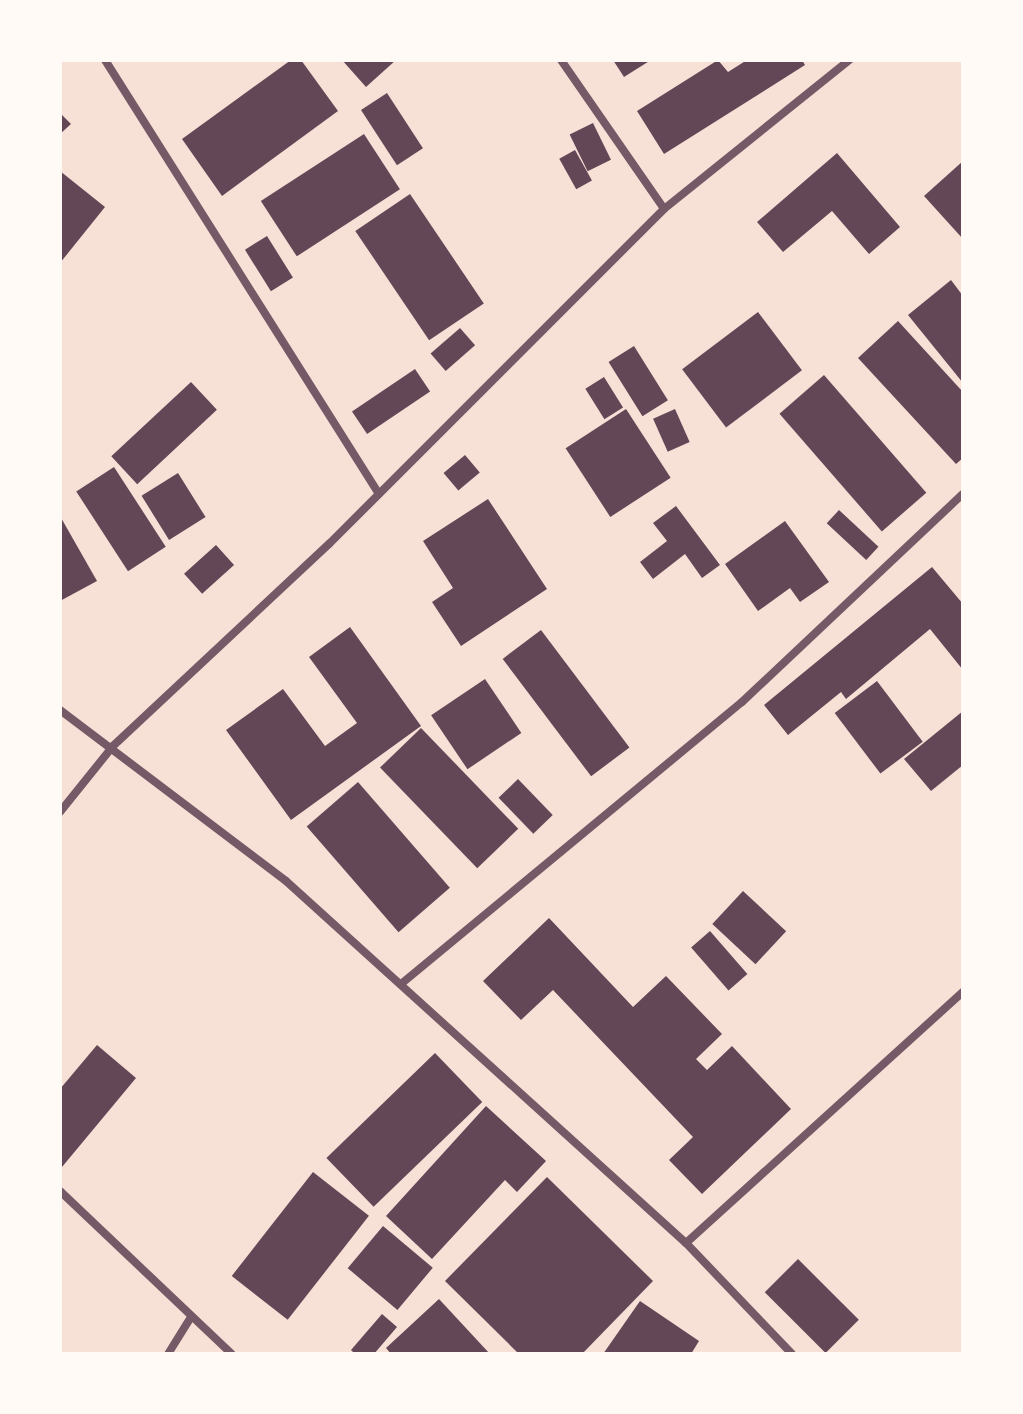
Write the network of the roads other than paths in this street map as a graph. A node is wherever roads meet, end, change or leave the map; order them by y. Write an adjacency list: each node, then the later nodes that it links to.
1 (105, 60): 5 (street)
2 (561, 60): 4 (street)
3 (849, 60): 4 (street)
4 (664, 209): 5 (street)
5 (379, 494): 8 (street)
6 (963, 494): 10 (street)
7 (60, 710): 8 (street)
8 (113, 746): 9 (street); 10 (street)
9 (60, 812)
10 (401, 984): 13 (street)
11 (963, 992): 13 (street)
12 (60, 1191): 14 (street)
13 (686, 1243): 17 (street)
14 (191, 1317): 15 (street); 16 (street)
15 (168, 1354)
16 (232, 1354)
17 (792, 1354)

